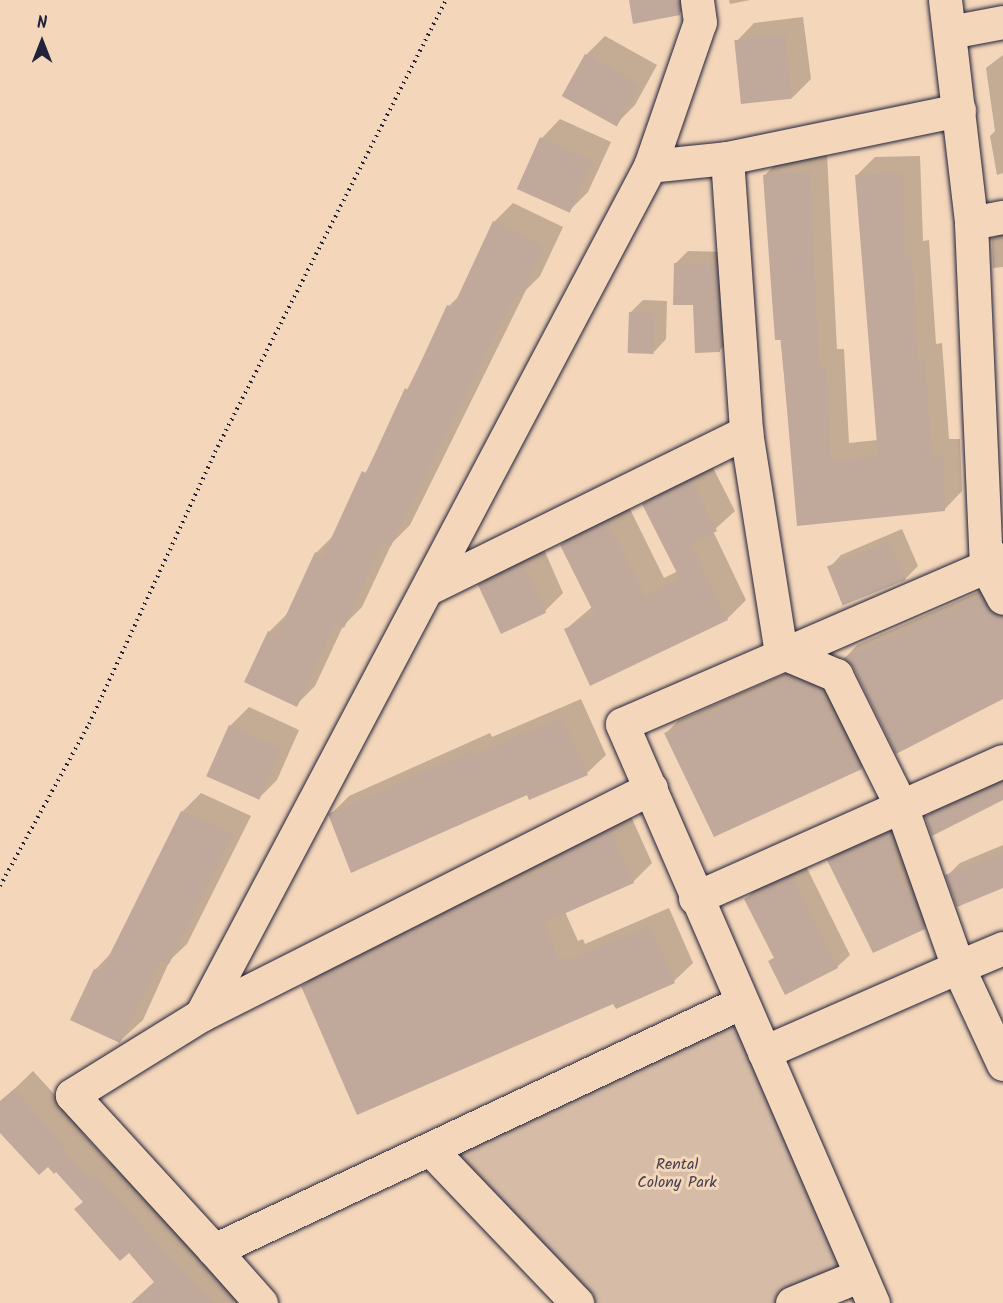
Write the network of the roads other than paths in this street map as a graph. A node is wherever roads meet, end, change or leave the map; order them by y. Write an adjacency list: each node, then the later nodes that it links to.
1 (697, 0): 7 (street)
2 (945, 0): 4 (street)
3 (1003, 22): 4 (street)
4 (950, 32): 5 (street)
5 (959, 110): 6 (street); 9 (street)
6 (727, 158): 7 (street); 10 (street)
7 (650, 166): 12 (street)
8 (1003, 217): 9 (street)
9 (971, 224): 11 (street)
10 (746, 432): 12 (street); 14 (street)
11 (995, 563): 13 (street); 14 (street)
12 (427, 589): 22 (street)
13 (1003, 598)
14 (781, 652): 16 (street); 17 (street)
15 (1003, 761): 17 (street)
16 (651, 788): 18 (street); 22 (street)
17 (901, 806): 18 (street); 20 (street)
18 (695, 898): 21 (street)
19 (1003, 948): 20 (street)
20 (958, 967): 23 (street); 24 (street)
21 (742, 1002): 23 (street); 25 (street)
22 (201, 1015): 26 (street)
23 (764, 1052): 27 (street)
24 (1003, 1064)
25 (430, 1149): 26 (street); 29 (street)
26 (214, 1250): 28 (street)
27 (867, 1289): 30 (street)
28 (261, 1303)
29 (576, 1303)
30 (792, 1303)

